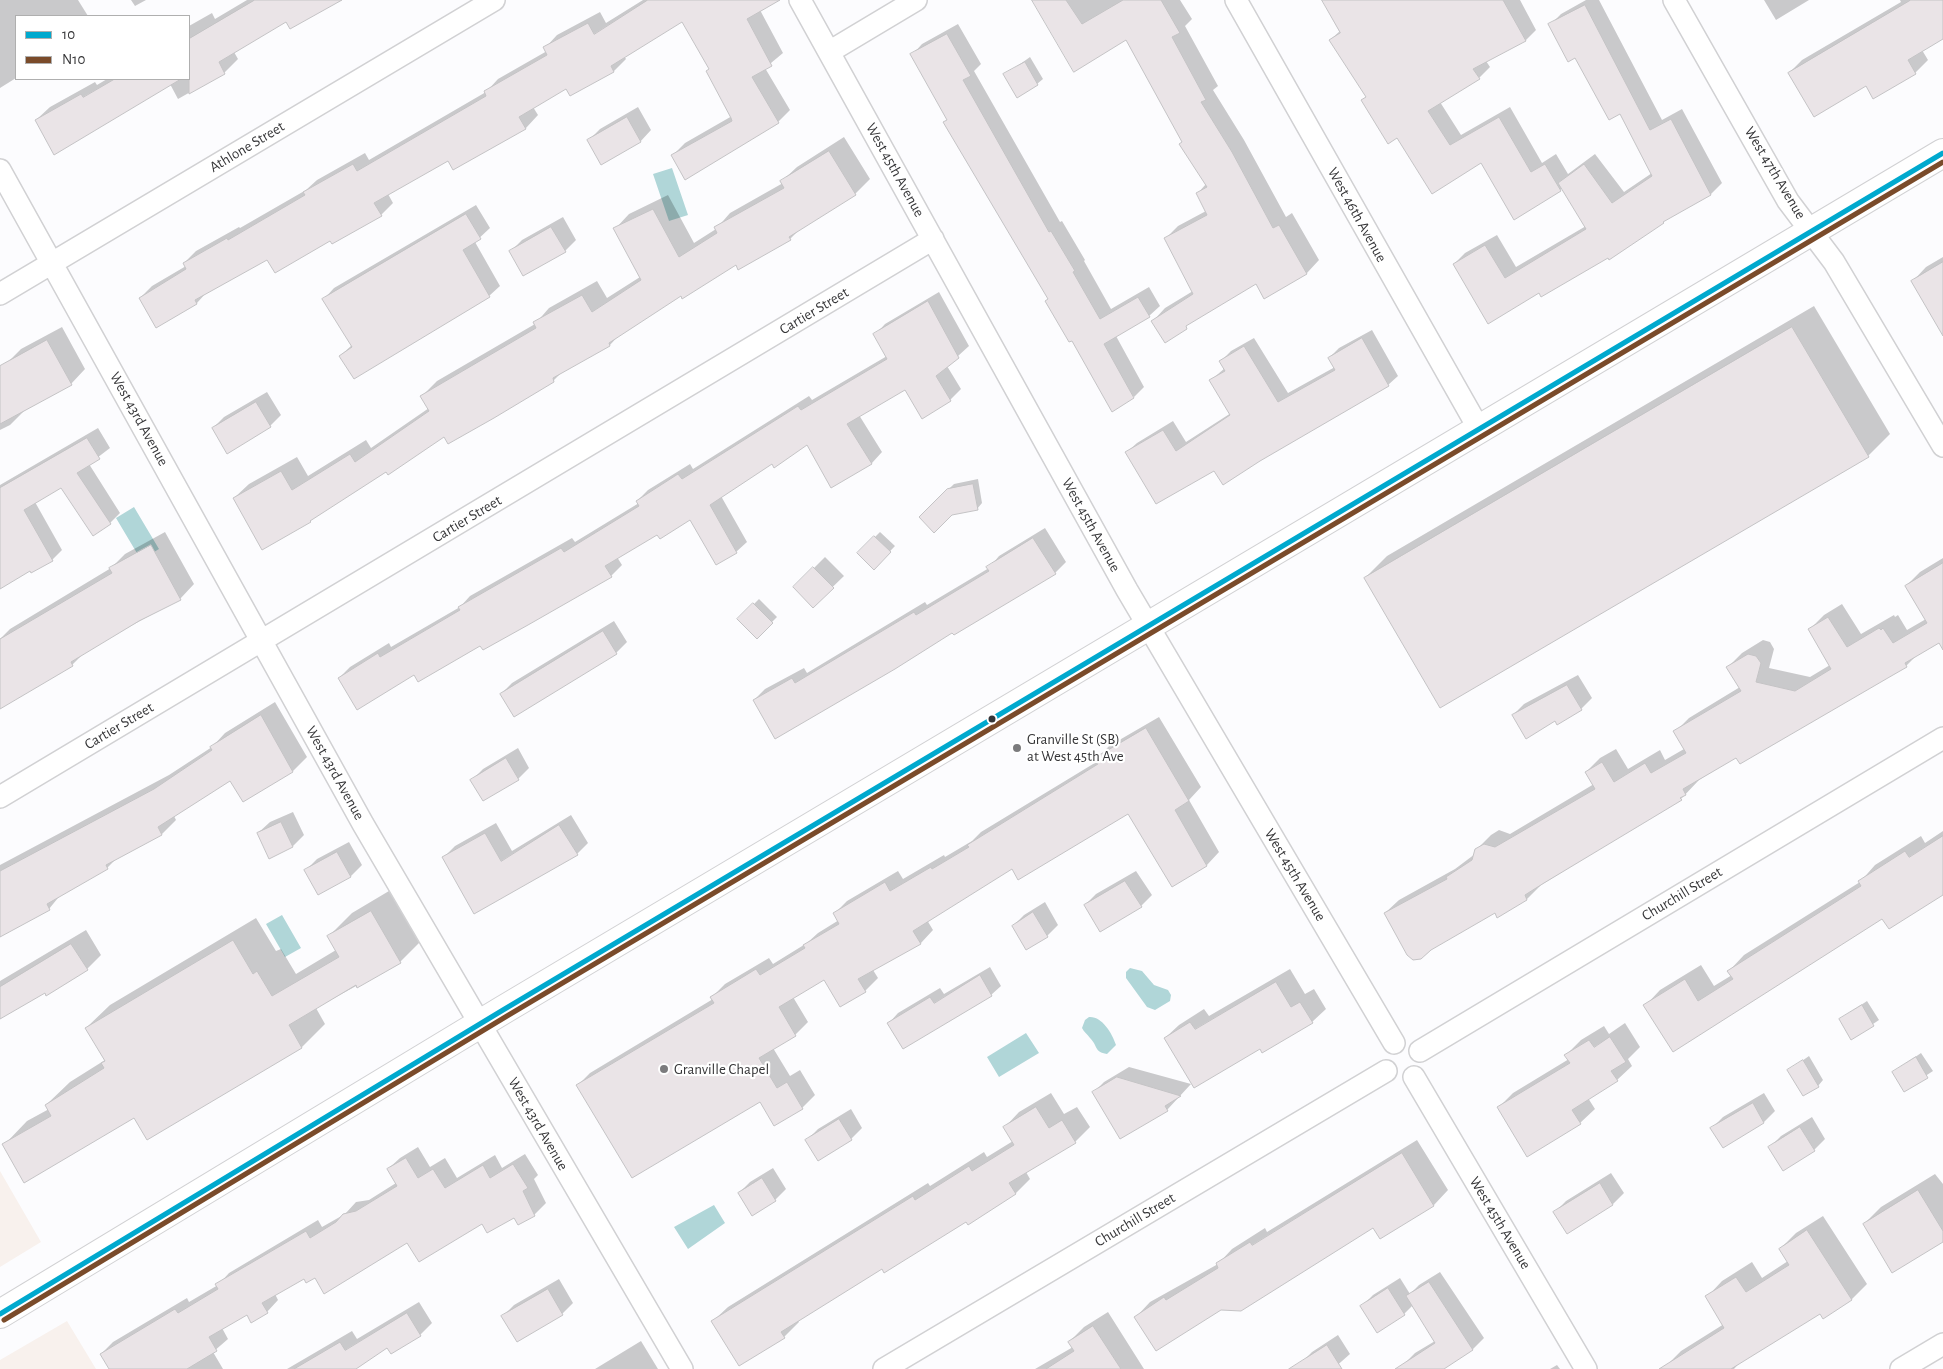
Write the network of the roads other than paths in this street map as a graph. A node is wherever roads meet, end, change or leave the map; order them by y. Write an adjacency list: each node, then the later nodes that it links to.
1 (494, 0): 11 (street, Athlone Street)
2 (800, 0): 6 (street, West 45th Avenue)
3 (916, 0): 6 (street)
4 (1236, 0): 13 (street, West 46th Avenue)
5 (1674, 0): 9 (street, West 47th Avenue)
6 (829, 52): 10 (street, West 45th Avenue)
7 (1943, 153): 9 (highway)
8 (0, 170): 11 (street, West 43rd Avenue)
9 (1812, 232): 13 (highway); 14 (street, West 47th Avenue)
10 (933, 240): 15 (street, West 45th Avenue); 16 (street, Cartier Street)
11 (51, 264): 12 (street, Athlone Street); 16 (street, West 43rd Avenue)
12 (0, 294)
13 (1479, 428): 15 (highway)
14 (1943, 446)
15 (1148, 626): 19 (highway); 20 (street, West 45th Avenue)
16 (262, 642): 18 (street, Cartier Street); 19 (street, West 43rd Avenue)
17 (1943, 738): 21 (street, Churchill Street)
18 (0, 797)
19 (479, 1024): 24 (highway); 26 (street, West 43rd Avenue)
20 (1394, 1043): 21 (street); 22 (street)
21 (1420, 1051): 23 (street)
22 (1386, 1072): 23 (street); 27 (street, Churchill Street)
23 (1414, 1077): 28 (street, West 45th Avenue)
24 (0, 1314)
25 (1943, 1344): 29 (street)
26 (682, 1369)
27 (884, 1369)
28 (1586, 1369)
29 (1901, 1369)

